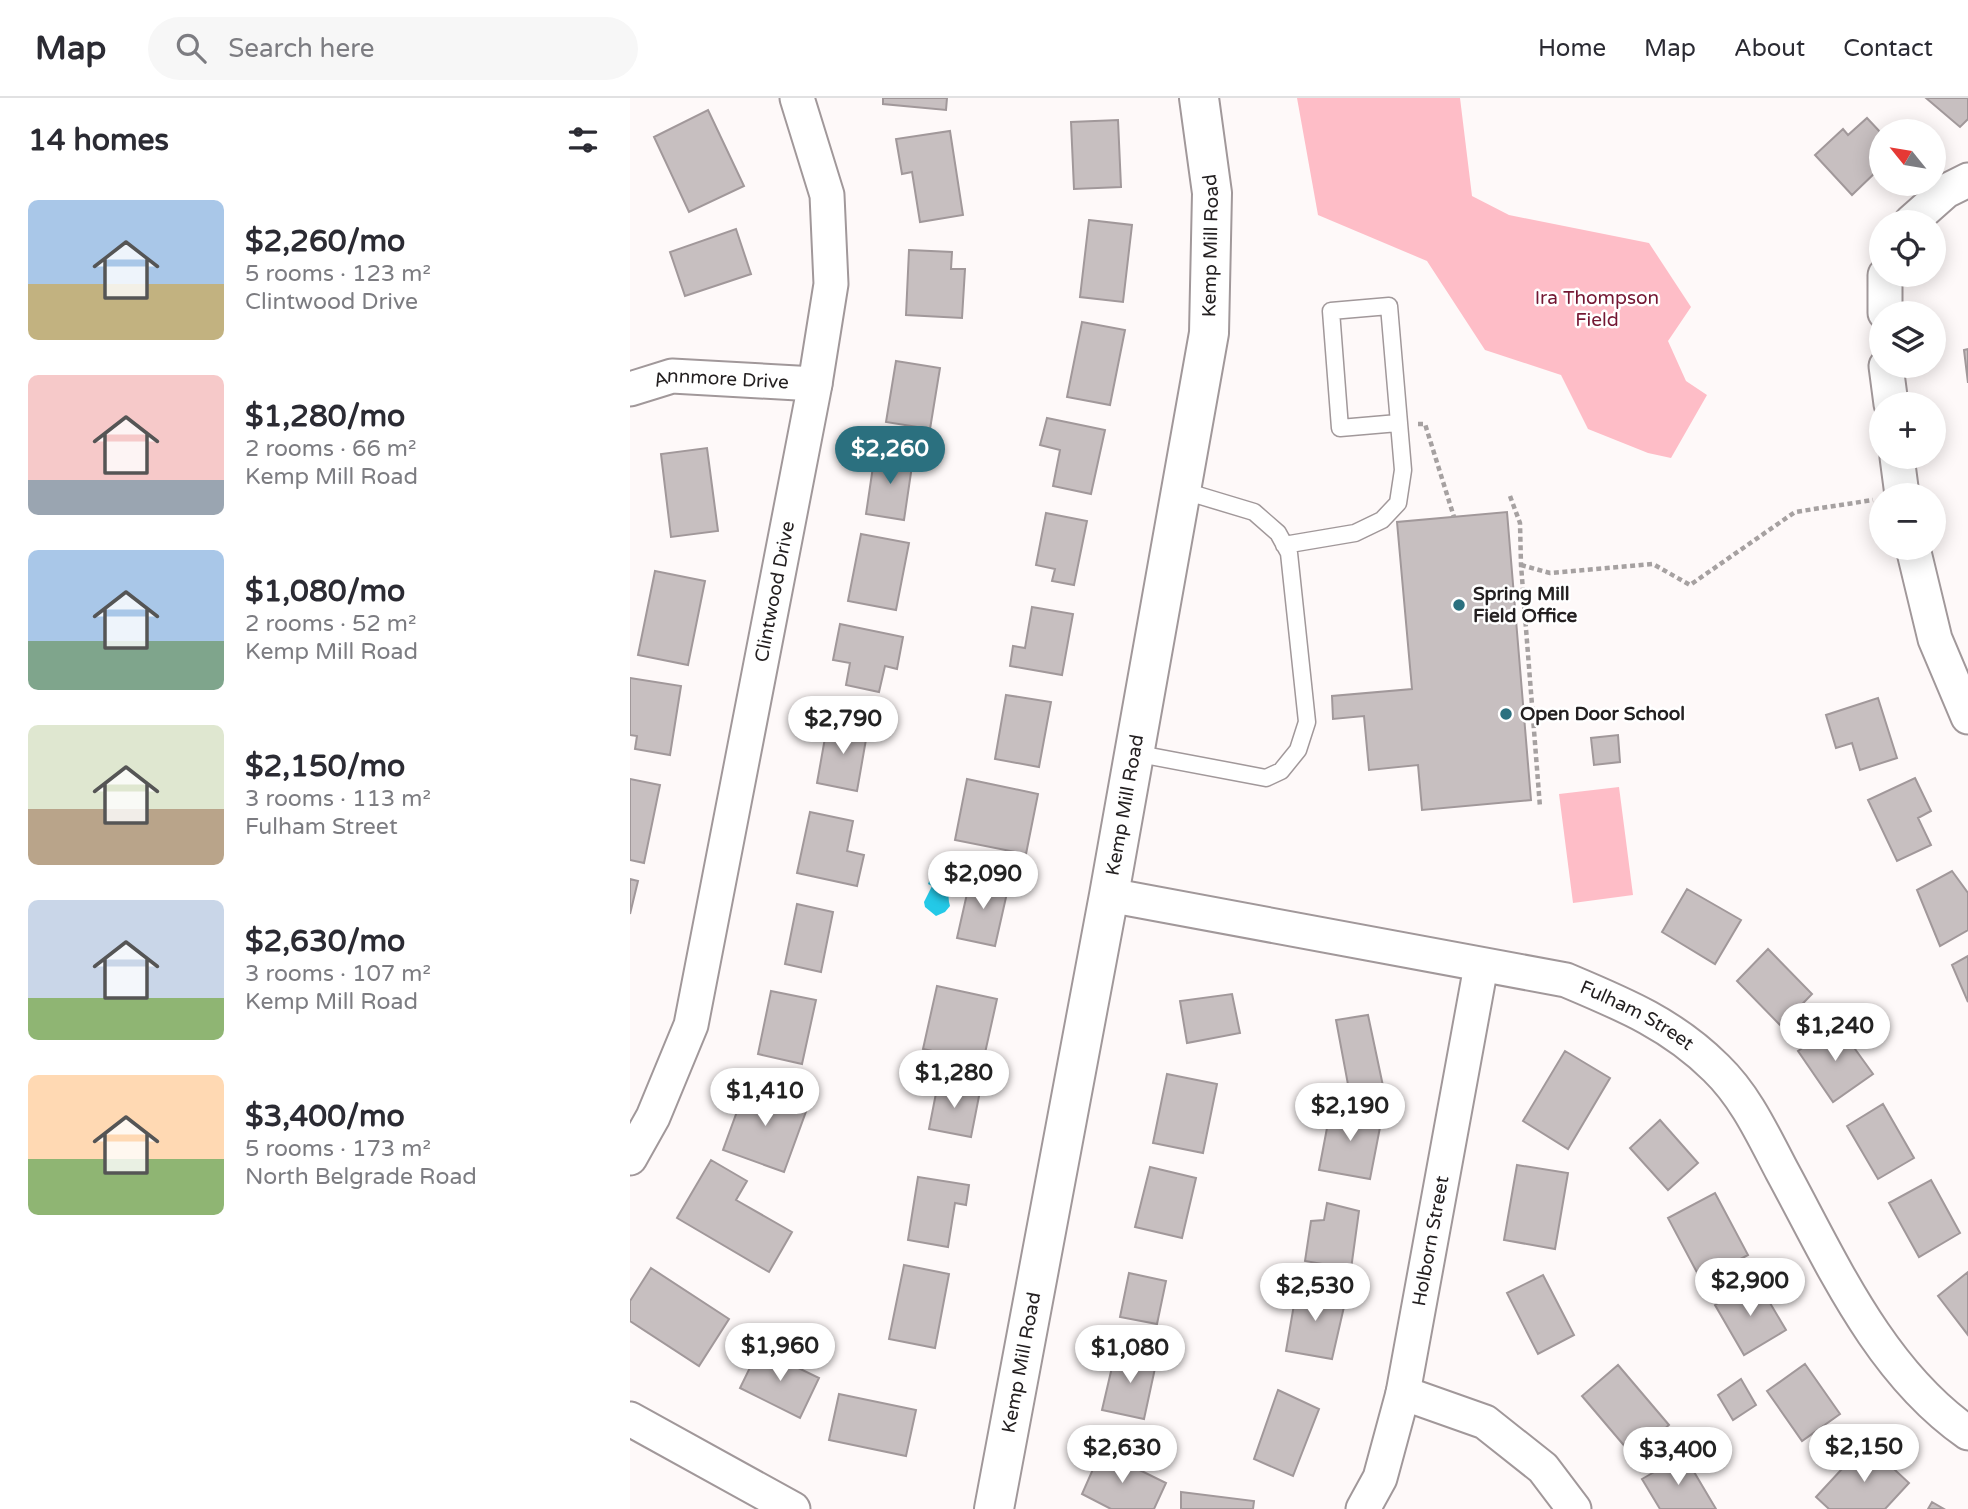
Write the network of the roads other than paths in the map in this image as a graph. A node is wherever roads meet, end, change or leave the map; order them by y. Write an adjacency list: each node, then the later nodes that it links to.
1 (797, 98): 5 (street, Clintwood Drive)
2 (1199, 98): 8 (street, Kemp Mill Road)
3 (1968, 180): 4 (street)
4 (1925, 210)
5 (815, 384): 6 (street, Annmore Drive); 15 (street, Clintwood Drive)
6 (630, 389)
7 (1398, 423): 7 (lane); 9 (lane)
8 (1181, 490): 9 (lane); 12 (street, Kemp Mill Road)
9 (1284, 545): 12 (lane)
10 (1916, 560): 11 (street)
11 (1968, 717)
12 (1133, 753): 13 (street, Kemp Mill Road)
13 (1108, 895): 14 (street, Fulham Street); 20 (street, Kemp Mill Road)
14 (1481, 966): 16 (street, Holborn Street); 18 (street, Fulham Street)
15 (630, 1158)
16 (1403, 1393): 21 (street, Holborn Street); 22 (street)
17 (630, 1419): 19 (street)
18 (1968, 1433)
19 (793, 1509)
20 (994, 1509)
21 (1363, 1509)
22 (1574, 1509)

